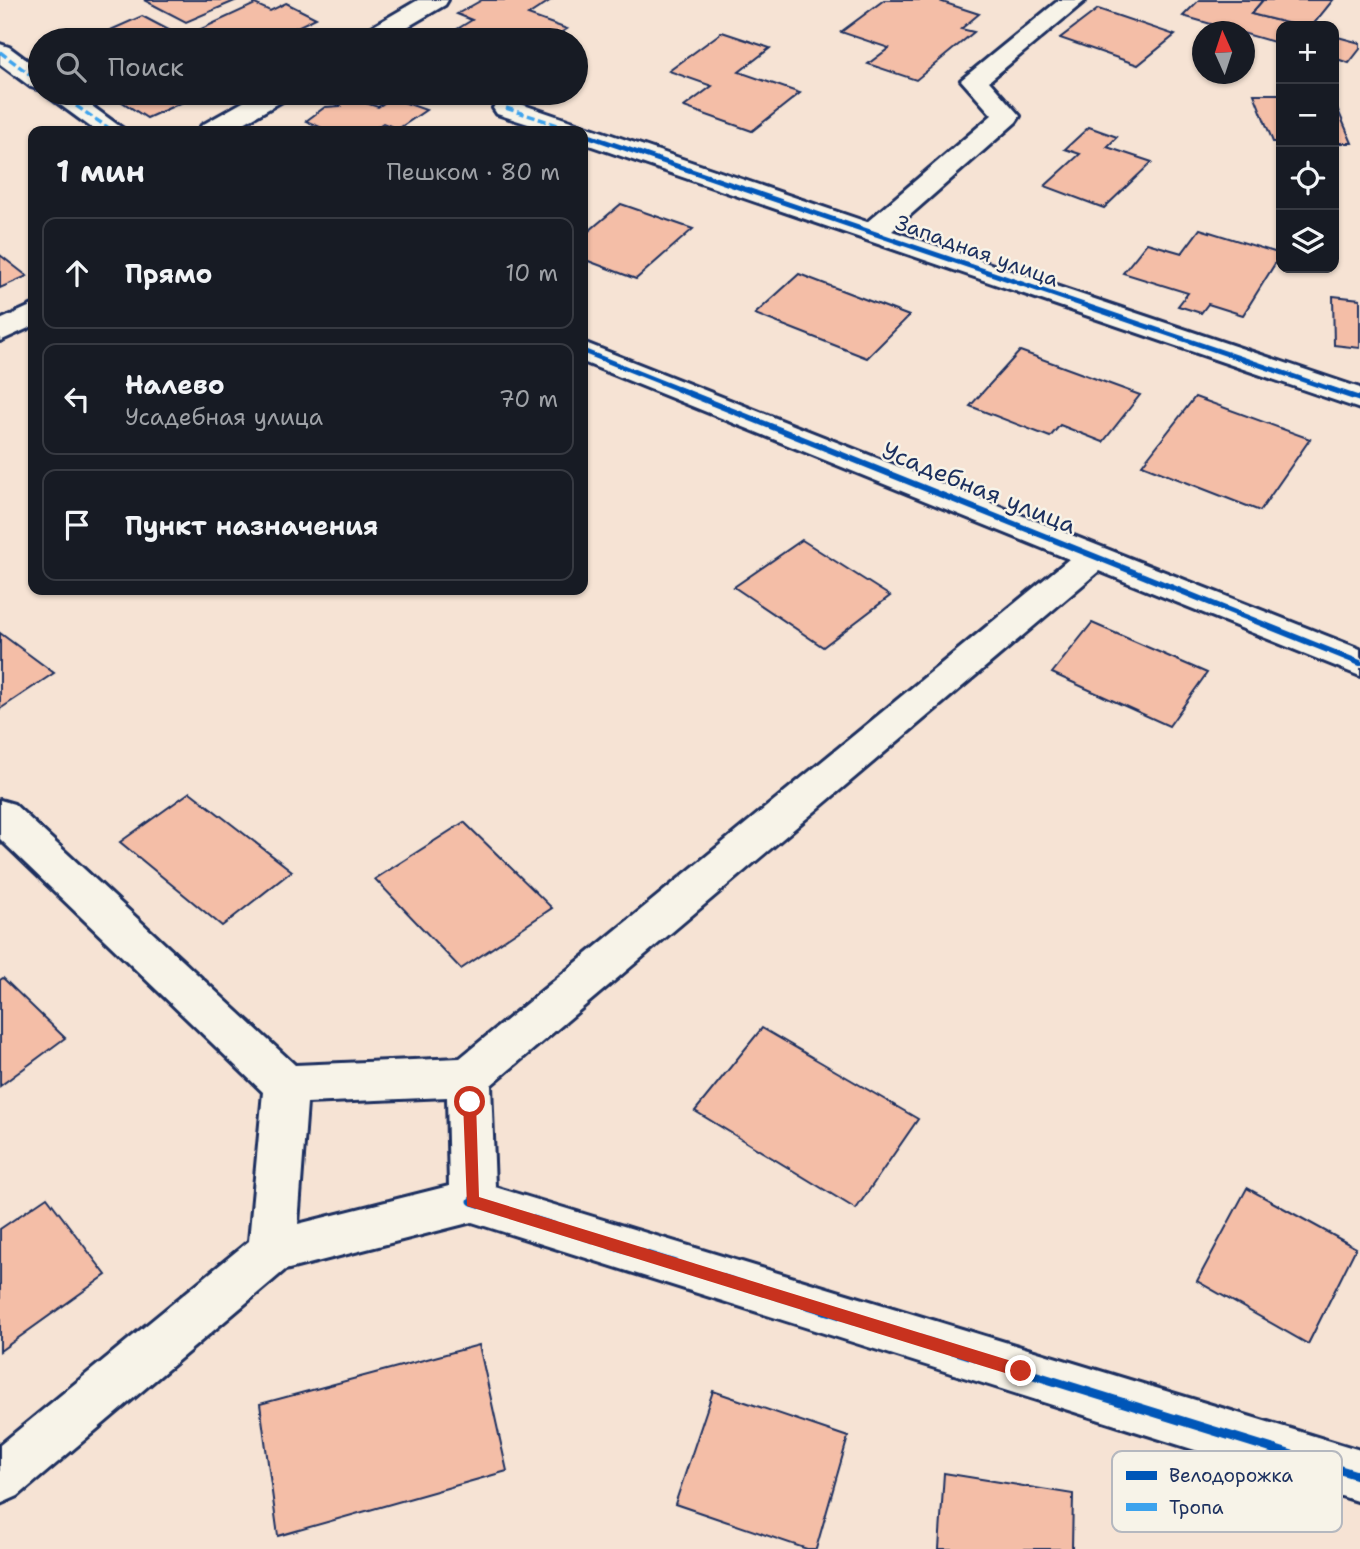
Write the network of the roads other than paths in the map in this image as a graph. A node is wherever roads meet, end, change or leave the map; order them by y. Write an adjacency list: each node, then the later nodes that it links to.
1 (436, 0): 3 (street)
2 (1074, 0): 13 (street)
3 (388, 28)
4 (0, 52): 5 (street)
5 (21, 79)
6 (75, 105): 9 (street)
7 (256, 105): 10 (street)
8 (506, 108): 11 (street)
9 (106, 126)
10 (220, 126)
11 (561, 126)
12 (588, 136): 13 (street, Западная улица)
13 (873, 232): 17 (street, Западная улица)
14 (28, 317): 15 (street)
15 (0, 332)
16 (588, 353): 18 (street, Усадебная улица)
17 (1360, 399)
18 (1095, 556): 19 (street, Усадебная улица); 21 (street)
19 (1360, 663)
20 (0, 815): 22 (street)
21 (469, 1077): 22 (street); 23 (street)
22 (286, 1085): 24 (street)
23 (472, 1201): 24 (street); 25 (street)
24 (272, 1252): 28 (street)
25 (1279, 1451)
26 (1342, 1470): 27 (street)
27 (1360, 1476)
28 (0, 1478)

